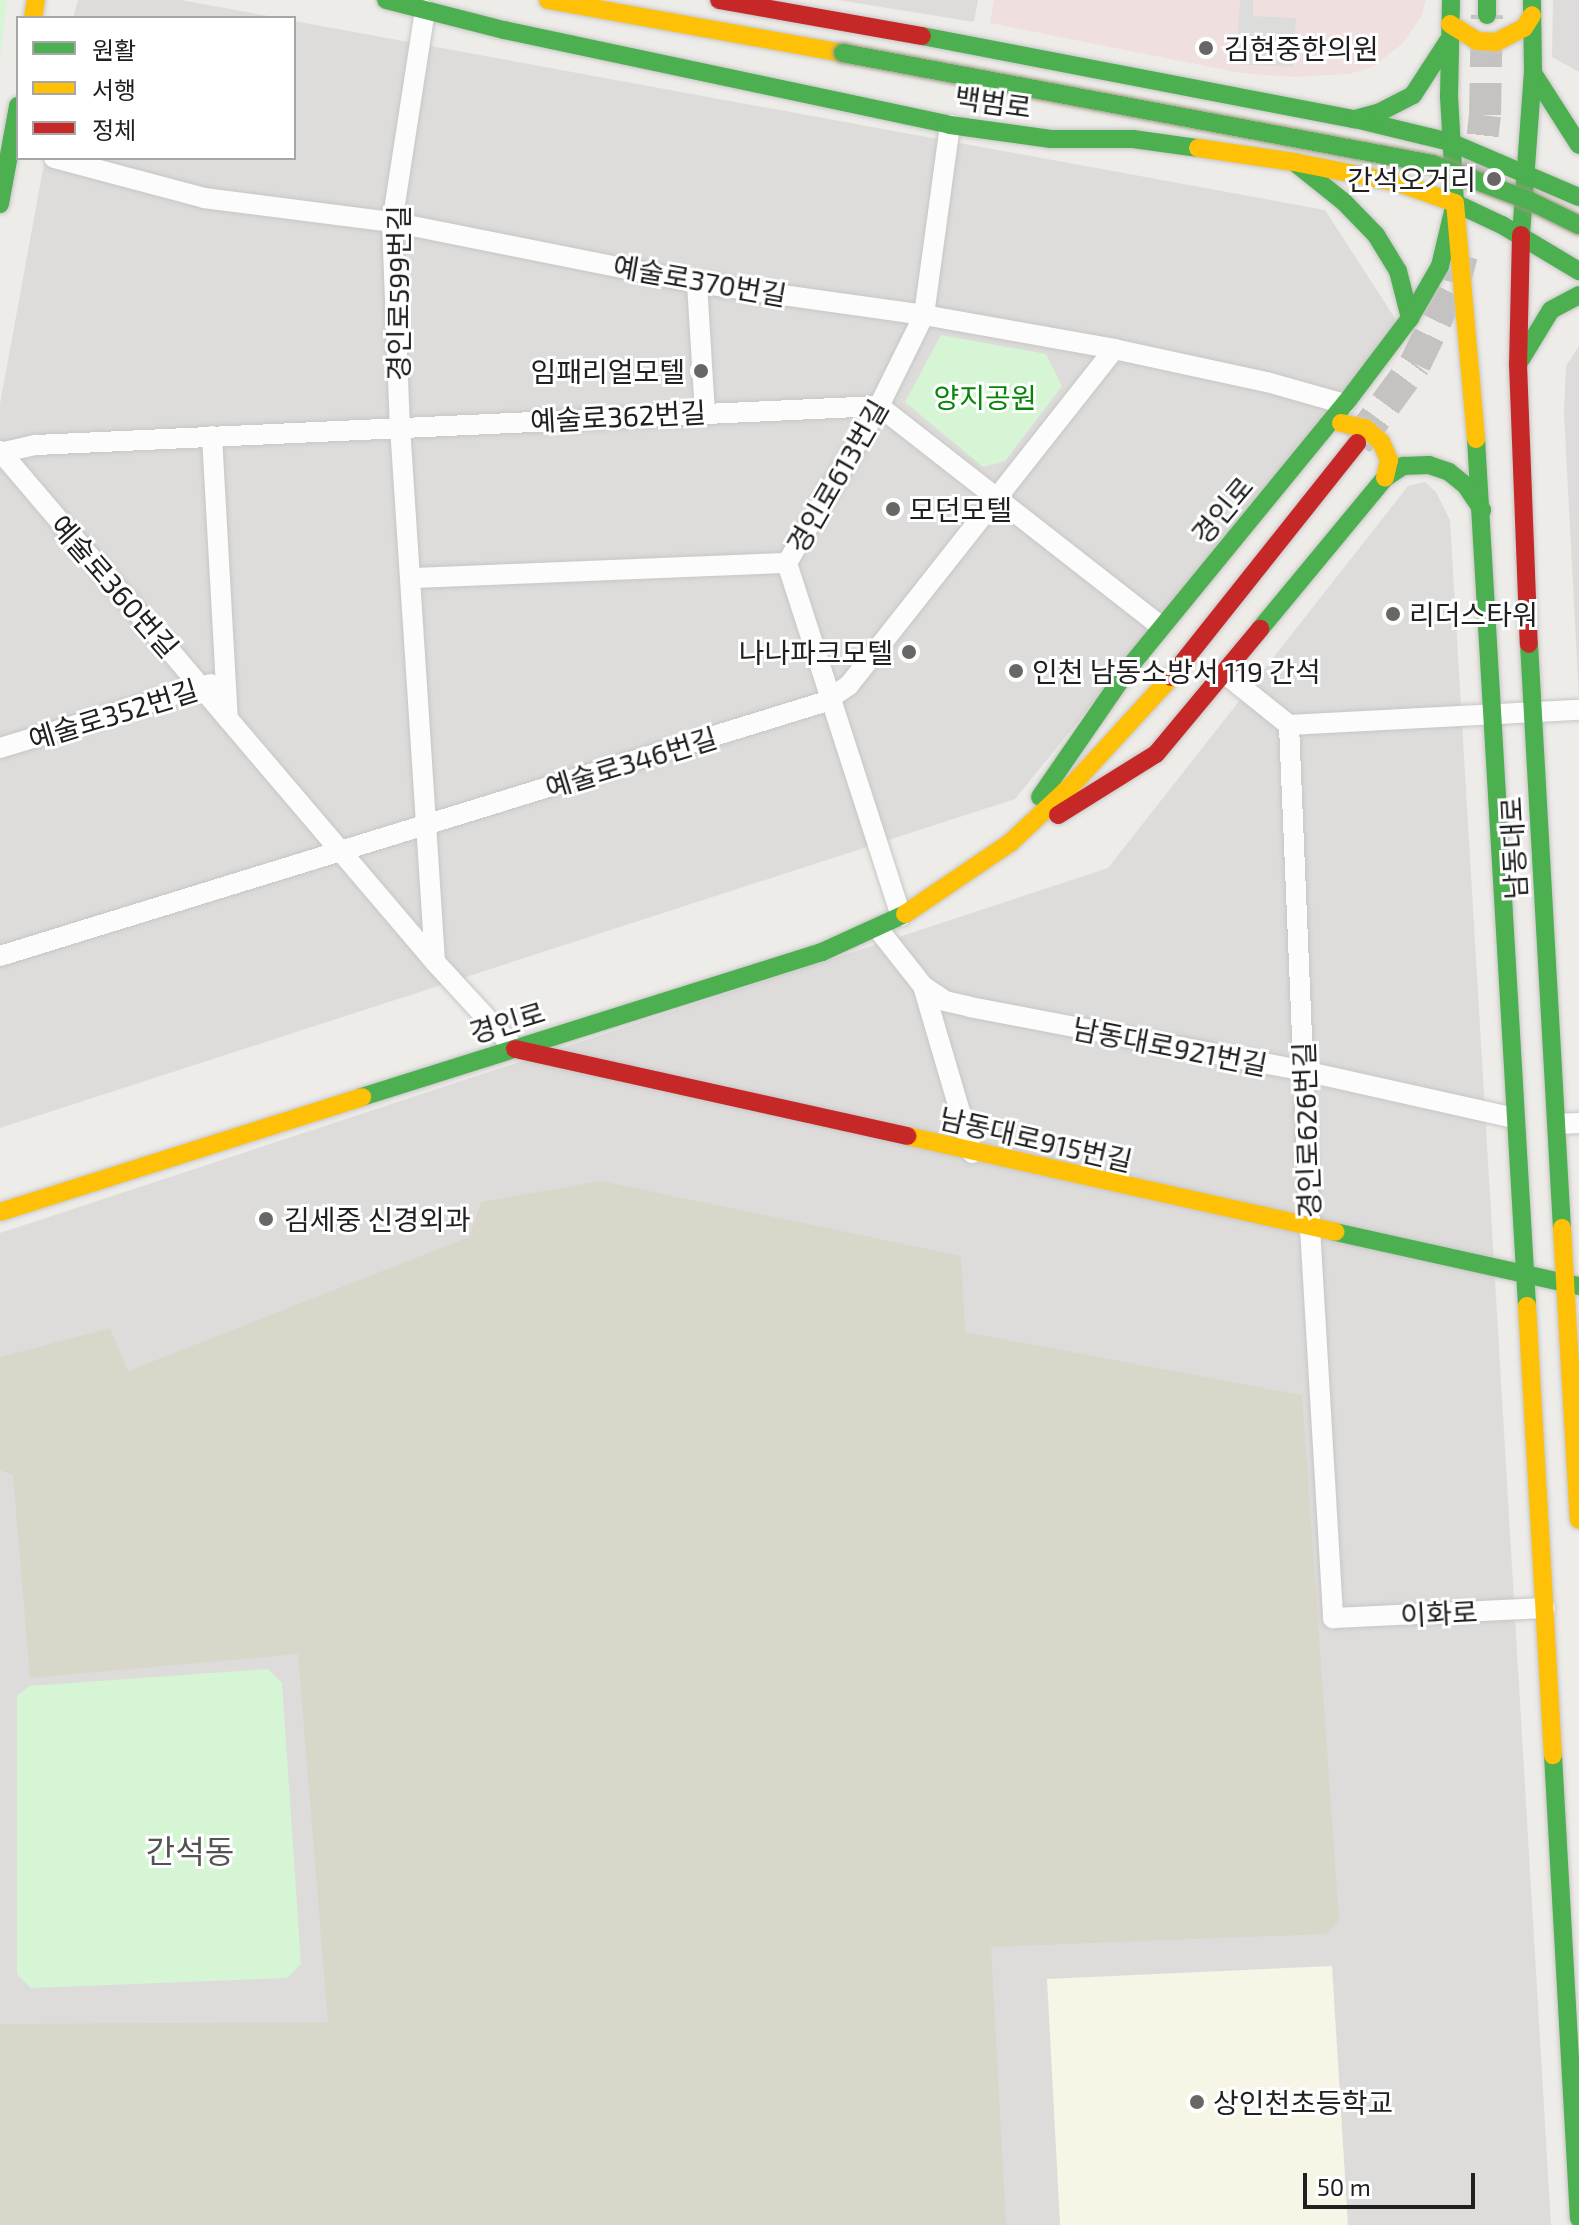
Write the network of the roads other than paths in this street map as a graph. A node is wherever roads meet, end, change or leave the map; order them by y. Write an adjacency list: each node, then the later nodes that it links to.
1 (386, 0): 6 (main road, 백범로)
2 (548, 0): 24 (main road, 백범로, bridge)
3 (719, 0): 10 (main road, 백범로)
4 (1451, 0): 7 (main road)
5 (1532, 8): 7 (main road); 8 (main road, 남동대로)
6 (425, 10): 12 (main road, 백범로); 23 (street, 경인로599번길)
7 (1450, 31): 10 (main road); 14 (main road)
8 (1533, 73): 9 (main road); 19 (main road, 남동대로)
9 (1557, 108): 11 (main road); 15 (main road)
10 (1355, 119): 14 (main road, 백범로)
11 (1579, 119)
12 (950, 125): 18 (main road, 백범로); 29 (street, 경인로613번길)
13 (16, 126): 16 (main road)
14 (1450, 142): 19 (main road, 백범로); 21 (main road)
15 (1579, 145)
16 (14, 147): 22 (main road)
17 (62, 160): 23 (street, 예술로370번길)
18 (1294, 162): 21 (main road, 백범로); 30 (main road)
19 (1524, 172): 20 (main road, 백범로); 25 (main road, 남동대로)
20 (1579, 197)
21 (1455, 203): 25 (main road, 백범로); 30 (main road, 경인로); 43 (main road)
22 (0, 204)
23 (392, 222): 27 (street, 예술로370번길); 36 (street, 경인로599번길)
24 (1579, 225)
25 (1521, 235): 26 (main road, 백범로); 32 (main road, 남동대로)
26 (1579, 271)
27 (697, 283): 29 (street, 예술로370번길); 35 (street)
28 (1579, 295): 32 (main road)
29 (924, 315): 31 (street, 예술로370번길); 34 (street, 경인로613번길)
30 (1410, 318): 33 (main road, 경인로)
31 (1114, 349): 33 (street, 예술로370번길); 42 (street, 예술로346번길)
32 (1518, 364): 52 (main road, 남동대로)
33 (1345, 404): 37 (main road, 경인로)
34 (879, 406): 35 (street, 예술로362번길); 42 (street); 44 (street, 경인로613번길)
35 (705, 412): 36 (street, 예술로362번길)
36 (400, 426): 38 (street, 예술로362번길); 45 (street, 경인로599번길)
37 (1326, 427): 41 (main road); 46 (main road, 경인로)
38 (212, 436): 40 (street, 예술로362번길); 48 (street, 예술로360번길)
39 (1357, 443): 58 (main road, 경인로)
40 (1, 452): 49 (street, 예술로360번길)
41 (1385, 478): 43 (main road); 47 (main road, 경인로)
42 (996, 499): 46 (street); 50 (street, 예술로346번길)
43 (1482, 510): 53 (main road)
44 (787, 563): 45 (street); 50 (street, 경인로613번길)
45 (412, 578): 57 (street, 경인로599번길)
46 (1161, 626): 58 (main road, 경인로)
47 (1224, 673): 55 (street); 58 (main road, 경인로)
48 (226, 679): 49 (street, 예술로352번길); 54 (street, 예술로360번길)
49 (202, 687): 54 (street, 예술로360번길); 56 (street, 예술로352번길)
50 (833, 696): 57 (street, 예술로346번길); 60 (street, 경인로613번길)
51 (1579, 710): 52 (street)
52 (1533, 714): 53 (street); 69 (main road, 남동대로)
53 (1493, 716): 55 (street); 67 (main road)
54 (228, 719): 59 (street, 예술로360번길)
55 (1289, 725): 66 (street, 경인로626번길)
56 (0, 748)
57 (426, 826): 59 (street, 예술로346번길); 63 (street, 경인로599번길)
58 (1010, 843): 60 (main road, 경인로)
59 (343, 853): 62 (street, 예술로346번길); 63 (street, 예술로360번길)
60 (901, 916): 61 (main road, 경인로)
61 (878, 929): 64 (street); 65 (main road, 경인로)
62 (0, 956)
63 (435, 962): 65 (street)
64 (923, 986): 66 (street, 남동대로921번길); 70 (street)
65 (515, 1049): 70 (main road, 남동대로915번길); 71 (main road, 경인로)
66 (1304, 1071): 67 (street, 남동대로921번길); 72 (street, 경인로626번길)
67 (1515, 1118): 73 (main road)
68 (1579, 1123): 69 (street)
69 (1558, 1124): 74 (main road, 남동대로)
70 (972, 1153): 72 (main road, 남동대로915번길)
71 (0, 1212)
72 (1310, 1228): 73 (main road, 남동대로915번길); 77 (street, 경인로626번길)
73 (1523, 1274): 74 (main road, 남동대로915번길); 76 (main road)
74 (1563, 1283): 75 (main road, 남동대로)
75 (1579, 1520)
76 (1545, 1608): 77 (street, 이화로); 78 (main road)
77 (1333, 1618)
78 (1579, 2218)

